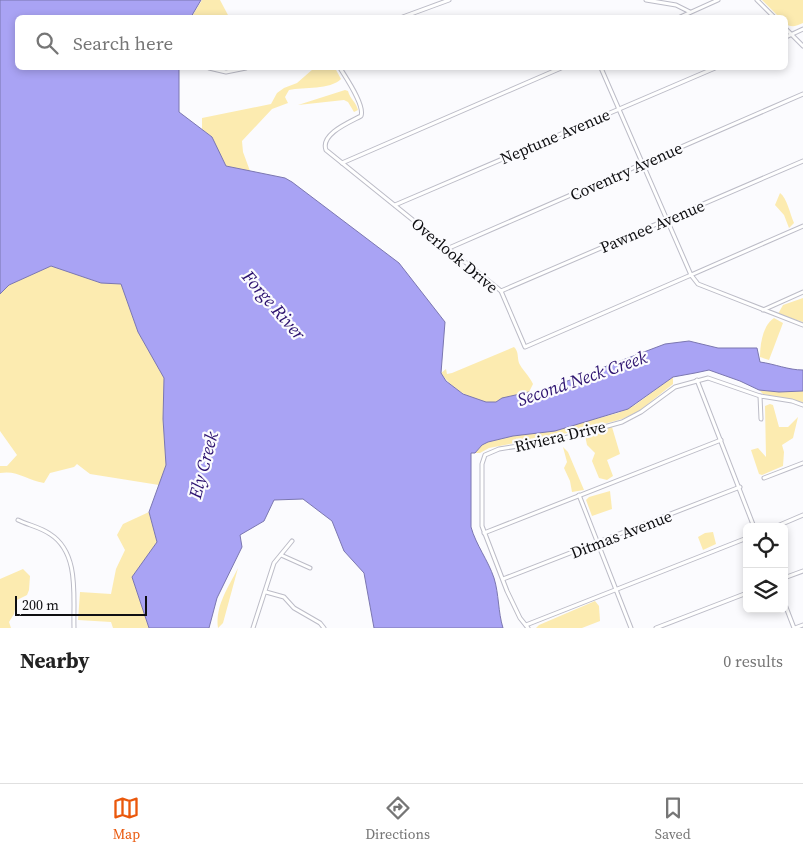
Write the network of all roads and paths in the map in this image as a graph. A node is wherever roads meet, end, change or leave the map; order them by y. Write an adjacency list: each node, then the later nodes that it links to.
1 (449, 0): 6 (street)
2 (646, 0): 5 (street)
3 (718, 0): 5 (street)
4 (757, 0): 8 (street)
5 (690, 12): 7 (street)
6 (408, 15)
7 (684, 15)
8 (771, 15)
9 (803, 29): 11 (street)
10 (788, 31): 11 (street)
11 (791, 34): 12 (street); 13 (street)
12 (788, 36)
13 (803, 46)
14 (218, 70): 15 (street)
15 (236, 70)
16 (341, 70): 23 (street, Overlook Drive)
17 (557, 70): 23 (street)
18 (602, 70): 21 (street)
19 (710, 70): 21 (street, Neptune Avenue)
20 (803, 94): 24 (street, Coventry Avenue)
21 (618, 109): 24 (street); 25 (street, Neptune Avenue)
22 (803, 161): 26 (street, Pawnee Avenue)
23 (342, 163): 25 (street, Overlook Drive)
24 (643, 164): 26 (street); 28 (street, Coventry Avenue)
25 (395, 205): 28 (street, Overlook Drive)
26 (667, 219): 29 (street); 30 (street, Pawnee Avenue)
27 (803, 226): 29 (street)
28 (449, 248): 30 (street, Overlook Drive)
29 (691, 275): 30 (street, Overlook Drive); 32 (street)
30 (502, 291)
31 (803, 292): 32 (street)
32 (763, 310): 33 (street)
33 (803, 325)
34 (697, 380): 35 (street, Riviera Drive); 38 (street); 47 (street, Riviera Drive)
35 (760, 396): 36 (street, Riviera Drive); 37 (street)
36 (803, 405)
37 (762, 419)
38 (720, 440): 41 (street); 42 (street)
39 (803, 463): 40 (street)
40 (764, 478)
41 (740, 487): 45 (street); 50 (street, Ditmas Avenue)
42 (579, 495): 47 (street); 50 (street)
43 (803, 516): 46 (street)
44 (18, 520): 62 (street)
45 (753, 523)
46 (785, 523)
47 (484, 533): 55 (street, Riviera Drive)
48 (743, 540): 56 (street)
49 (292, 541): 51 (street)
50 (598, 543): 55 (street, Ditmas Avenue); 56 (street)
51 (281, 555): 52 (street); 57 (street)
52 (310, 568)
53 (803, 571): 54 (street)
54 (788, 577)
55 (503, 579): 61 (street, Riviera Drive)
56 (615, 589): 61 (street); 65 (street)
57 (266, 592): 63 (street); 64 (street)
58 (743, 595): 66 (street)
59 (788, 611): 67 (street)
60 (803, 625): 67 (street)
61 (527, 627)
62 (74, 628)
63 (253, 628)
64 (324, 628)
65 (631, 628)
66 (656, 628)
67 (795, 628)

